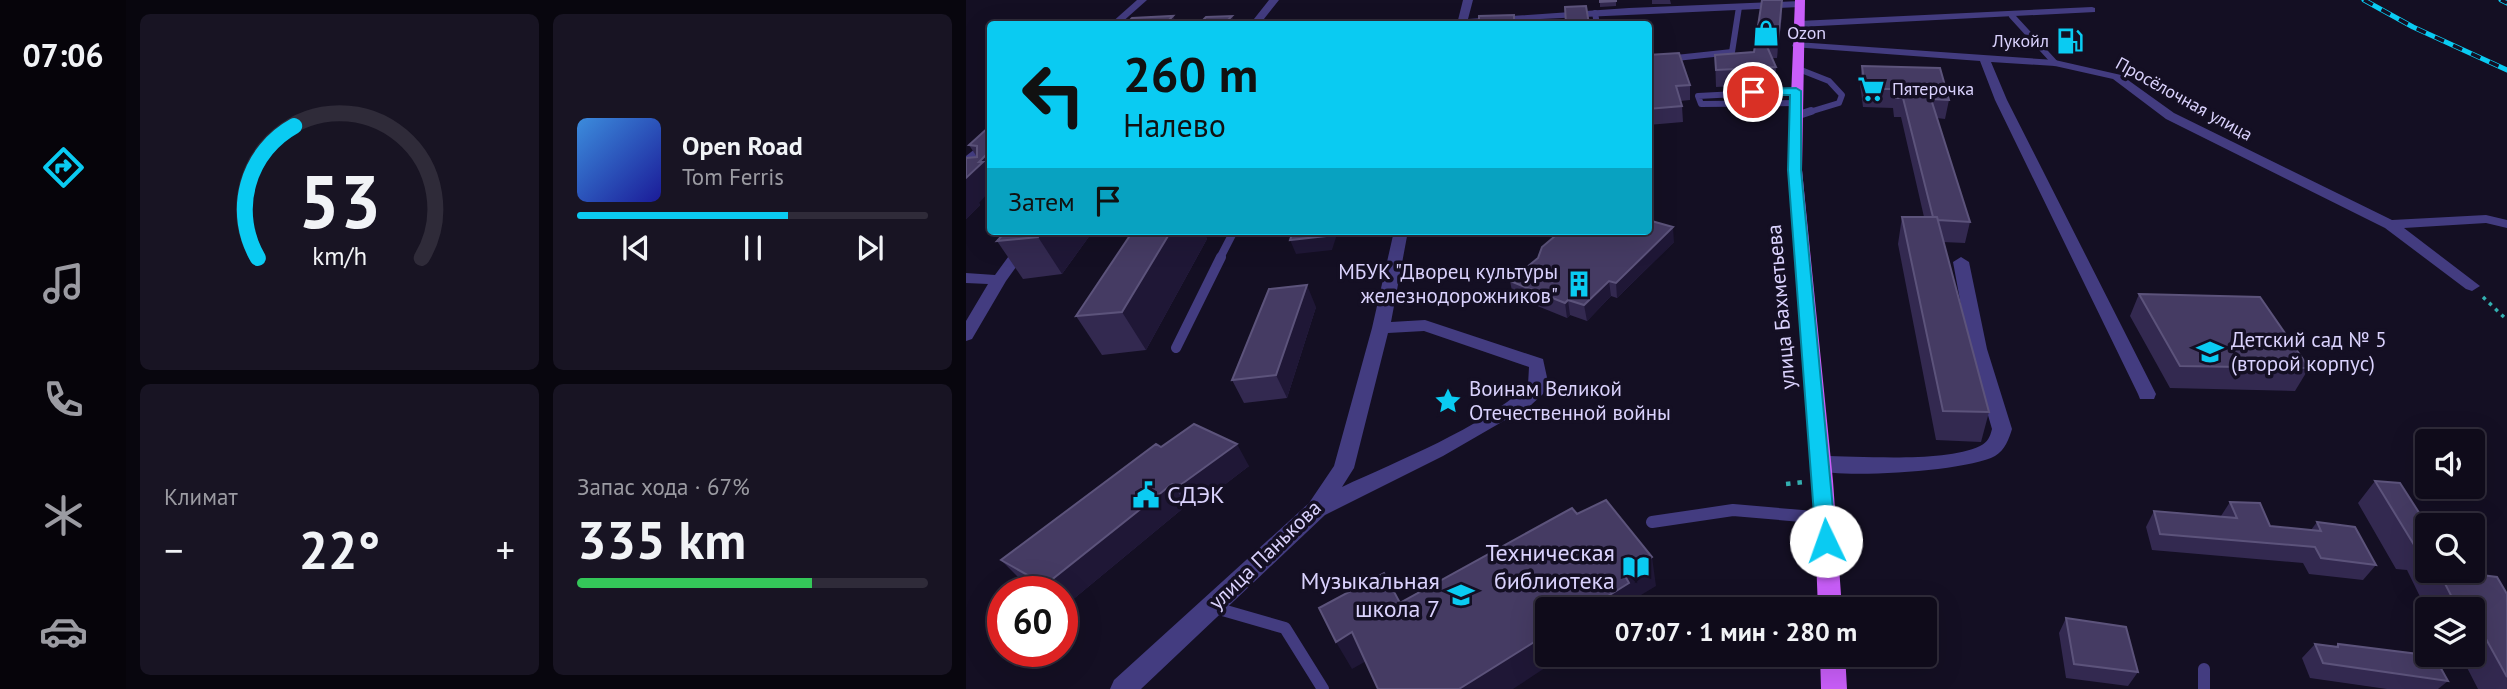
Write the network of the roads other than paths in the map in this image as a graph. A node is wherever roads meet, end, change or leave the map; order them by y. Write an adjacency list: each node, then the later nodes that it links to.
1 (1142, 0): 10 (street)
2 (1274, 0): 11 (street)
3 (1468, 0): 12 (street)
4 (1792, 2): 6 (street); 15 (main road, улица Бахметьева)
5 (1628, 5): 6 (street); 8 (street)
6 (1739, 7): 18 (lane)
7 (2092, 10): 9 (street)
8 (1595, 13): 13 (street); 14 (lane)
9 (2012, 16): 15 (street); 19 (lane)
10 (1118, 21)
11 (1257, 21)
12 (1463, 21)
13 (1498, 21)
14 (1596, 21)
15 (1799, 24): 16 (main road, улица Бахметьева)
16 (1797, 45): 17 (street, Просёлочная улица); 20 (main road, улица Бахметьева)
17 (1984, 58): 19 (street, Просёлочная улица); 36 (street)
18 (1652, 61)
19 (2055, 63): 25 (street, Просёлочная улица)
20 (1796, 68): 21 (main road, улица Бахметьева); 21 (lane)
21 (1796, 104): 21 (lane); 37 (main road, улица Бахметьева)
22 (987, 144): 23 (street)
23 (966, 163)
24 (2507, 224): 25 (street)
25 (2390, 225): 32 (street, Просёлочная улица)
26 (1032, 235): 31 (street)
27 (1232, 235): 35 (lane)
28 (1400, 235): 33 (street, улица Панькова)
29 (1961, 262): 37 (street)
30 (966, 278): 31 (street)
31 (999, 280): 34 (street)
32 (2472, 286)
33 (1381, 328): 38 (street, улица Панькова); 38 (street)
34 (966, 335)
35 (1176, 348)
36 (2147, 394)
37 (1821, 464): 39 (main road, улица Бахметьева)
38 (1317, 509): 42 (street, улица Панькова)
39 (1825, 518): 40 (lane); 41 (main road, улица Бахметьева)
40 (1652, 522)
41 (1829, 597)
42 (1212, 607): 45 (street, улица Панькова); 46 (lane)
43 (1833, 667): 47 (main road)
44 (2204, 670): 48 (lane)
45 (1123, 689)
46 (1323, 689)
47 (1834, 689)
48 (2204, 689)

